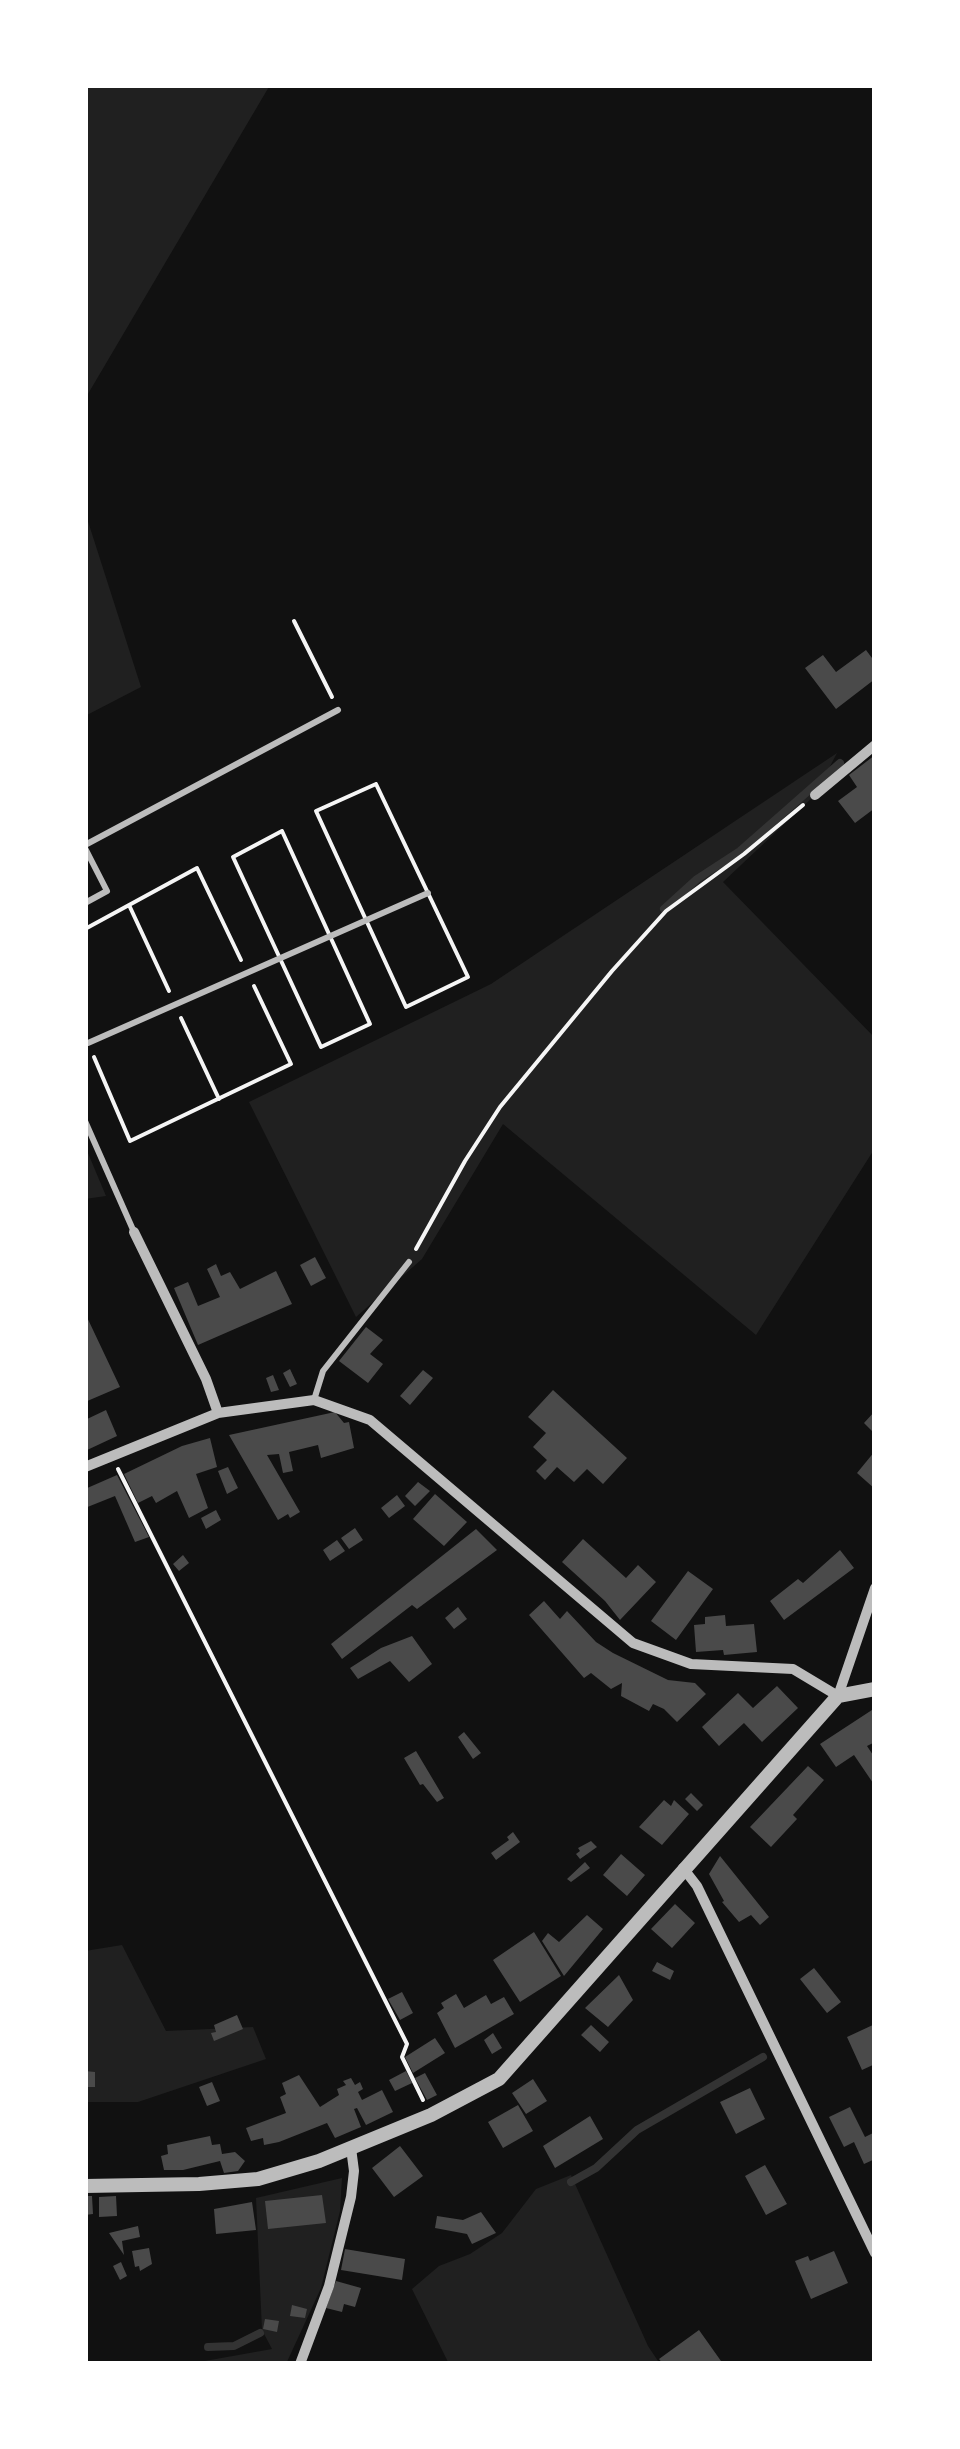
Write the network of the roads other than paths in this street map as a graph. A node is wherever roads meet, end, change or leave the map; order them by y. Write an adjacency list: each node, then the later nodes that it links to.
1 (338, 710): 4 (lane)
2 (875, 745): 3 (street)
3 (815, 795)
4 (85, 846): 6 (lane)
5 (428, 892): 7 (lane)
6 (85, 903)
7 (88, 1043)
8 (85, 1121): 9 (lane)
9 (134, 1232): 12 (street)
10 (408, 1262): 11 (lane)
11 (314, 1400): 12 (street); 16 (street)
12 (218, 1414): 13 (street)
13 (85, 1467)
14 (875, 1588): 16 (street)
15 (875, 1689): 16 (street)
16 (838, 1696): 17 (street)
17 (683, 1868): 18 (street); 20 (street)
18 (351, 2148): 19 (street); 21 (street)
19 (85, 2186)
20 (875, 2252)
21 (300, 2364)

